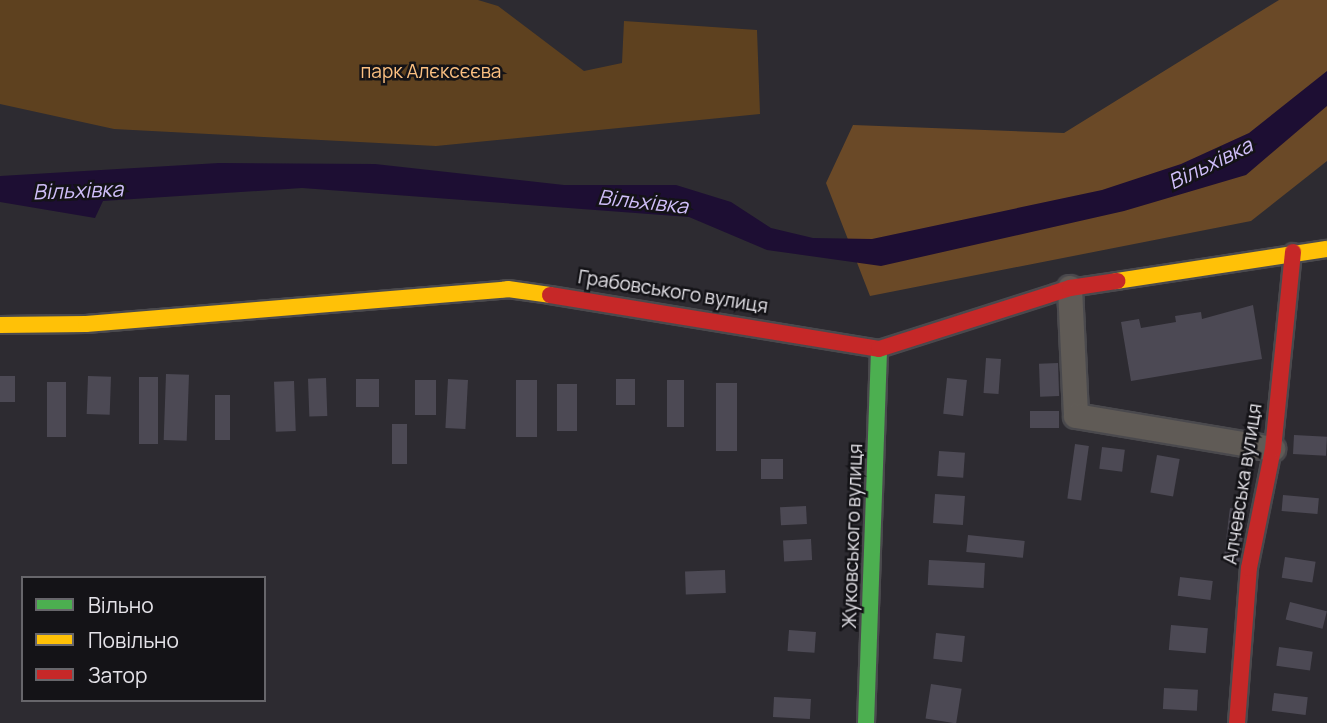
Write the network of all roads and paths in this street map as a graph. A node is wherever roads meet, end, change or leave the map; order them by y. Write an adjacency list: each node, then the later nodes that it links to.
1 (1327, 249): 2 (street, Грабовського вулиця)
2 (1293, 252): 3 (street, Грабовського вулиця); 6 (street, Алчевська вулиця)
3 (1070, 288): 5 (street, Грабовського вулиця); 6 (street)
4 (0, 325): 5 (street, Грабовського вулиця)
5 (879, 349): 7 (street, Жуковського вулиця)
6 (1273, 449): 8 (street, Алчевська вулиця)
7 (866, 723)
8 (1237, 723)

